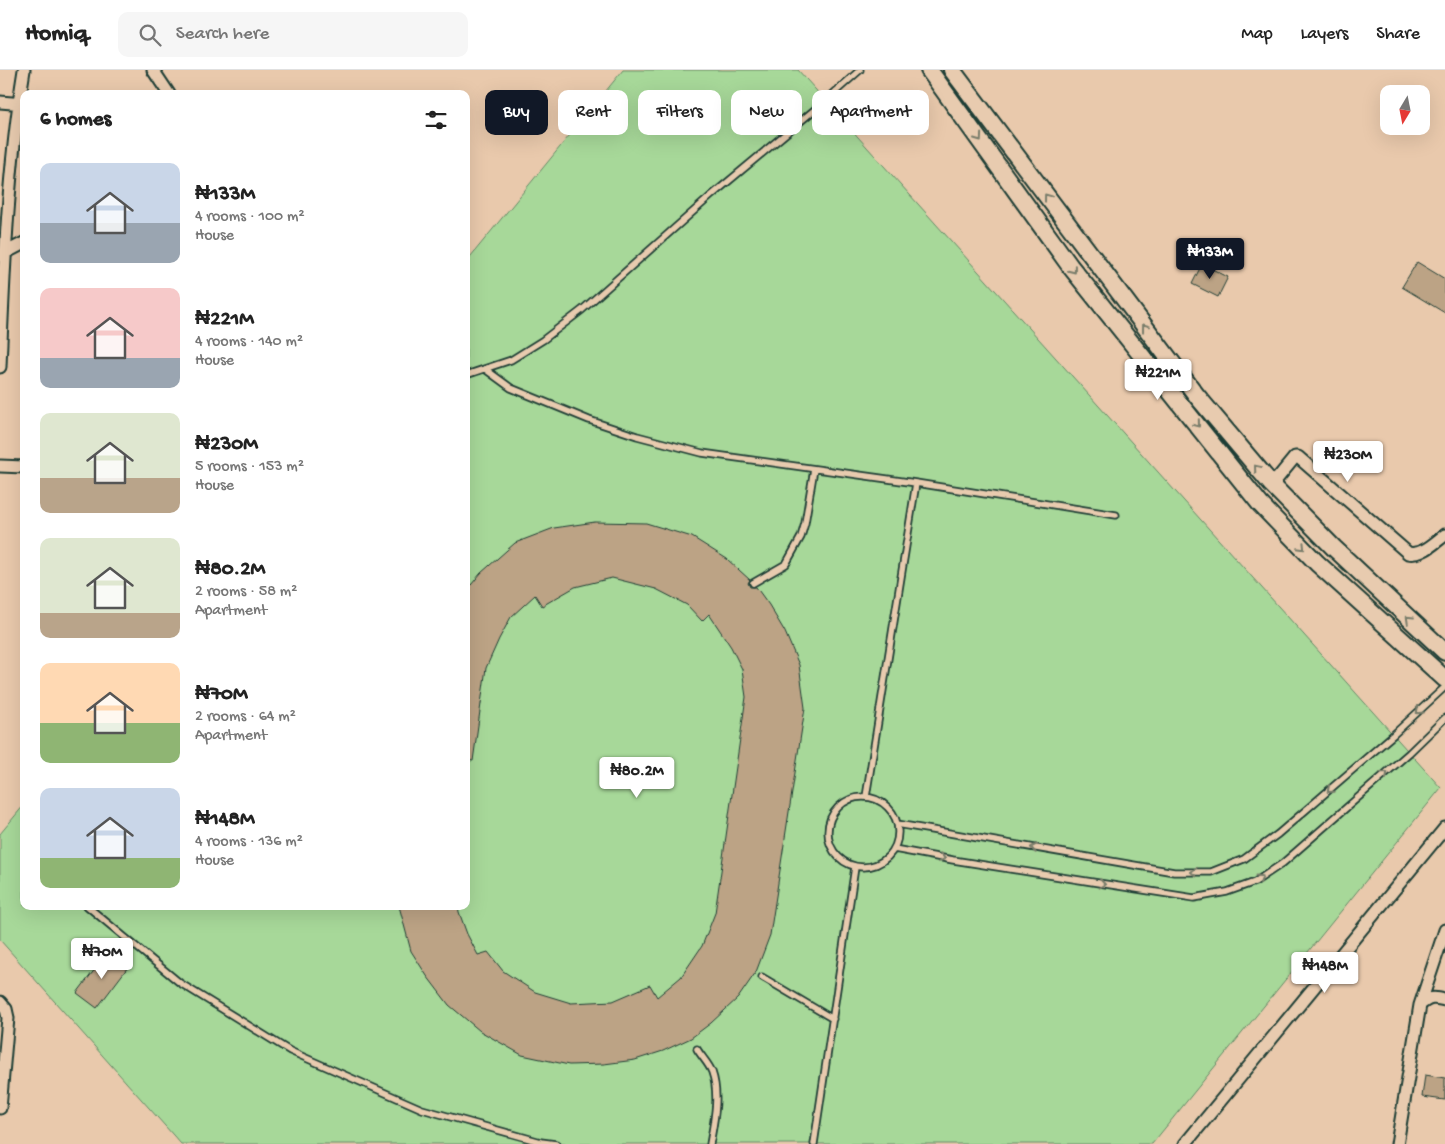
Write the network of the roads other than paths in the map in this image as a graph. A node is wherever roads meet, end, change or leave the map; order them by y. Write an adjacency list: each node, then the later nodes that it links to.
1 (24, 70): 6 (street)
2 (153, 70): 7 (street)
3 (860, 70): 14 (lane)
4 (929, 70): 25 (main road, one-way to 25)
5 (952, 70): 20 (main road, one-way to 5)
6 (22, 90)
7 (166, 90)
8 (0, 102): 9 (street)
9 (20, 104)
10 (20, 112): 12 (street)
11 (20, 245): 12 (street)
12 (2, 254): 13 (street)
13 (0, 367)
14 (485, 369): 15 (lane); 18 (lane)
15 (470, 374)
16 (0, 466): 17 (street)
17 (20, 467)
18 (814, 469): 19 (lane); 23 (lane)
19 (916, 483): 21 (lane); 28 (lane)
20 (1272, 485): 22 (street); 24 (main road, one-way to 20)
21 (1116, 515)
22 (1445, 535)
23 (753, 583)
24 (1445, 652)
25 (1445, 678)
26 (1445, 687): 29 (lane, one-way to 29)
27 (1445, 718): 31 (lane, one-way to 27)
28 (866, 797): 29 (lane); 32 (lane)
29 (897, 824): 31 (lane)
30 (1445, 828): 46 (street)
31 (894, 849): 32 (lane)
32 (855, 867): 39 (lane)
33 (92, 910): 43 (lane)
34 (1445, 930): 38 (street)
35 (762, 977): 39 (lane)
36 (1445, 1000): 38 (street)
37 (0, 1002): 41 (street)
38 (1420, 1005): 48 (street)
39 (833, 1019): 45 (lane)
40 (696, 1049): 44 (lane)
41 (2, 1069): 42 (street)
42 (0, 1108)
43 (556, 1144)
44 (710, 1144)
45 (814, 1144)
46 (1185, 1144): 47 (street)
47 (1192, 1144)
48 (1397, 1144)

